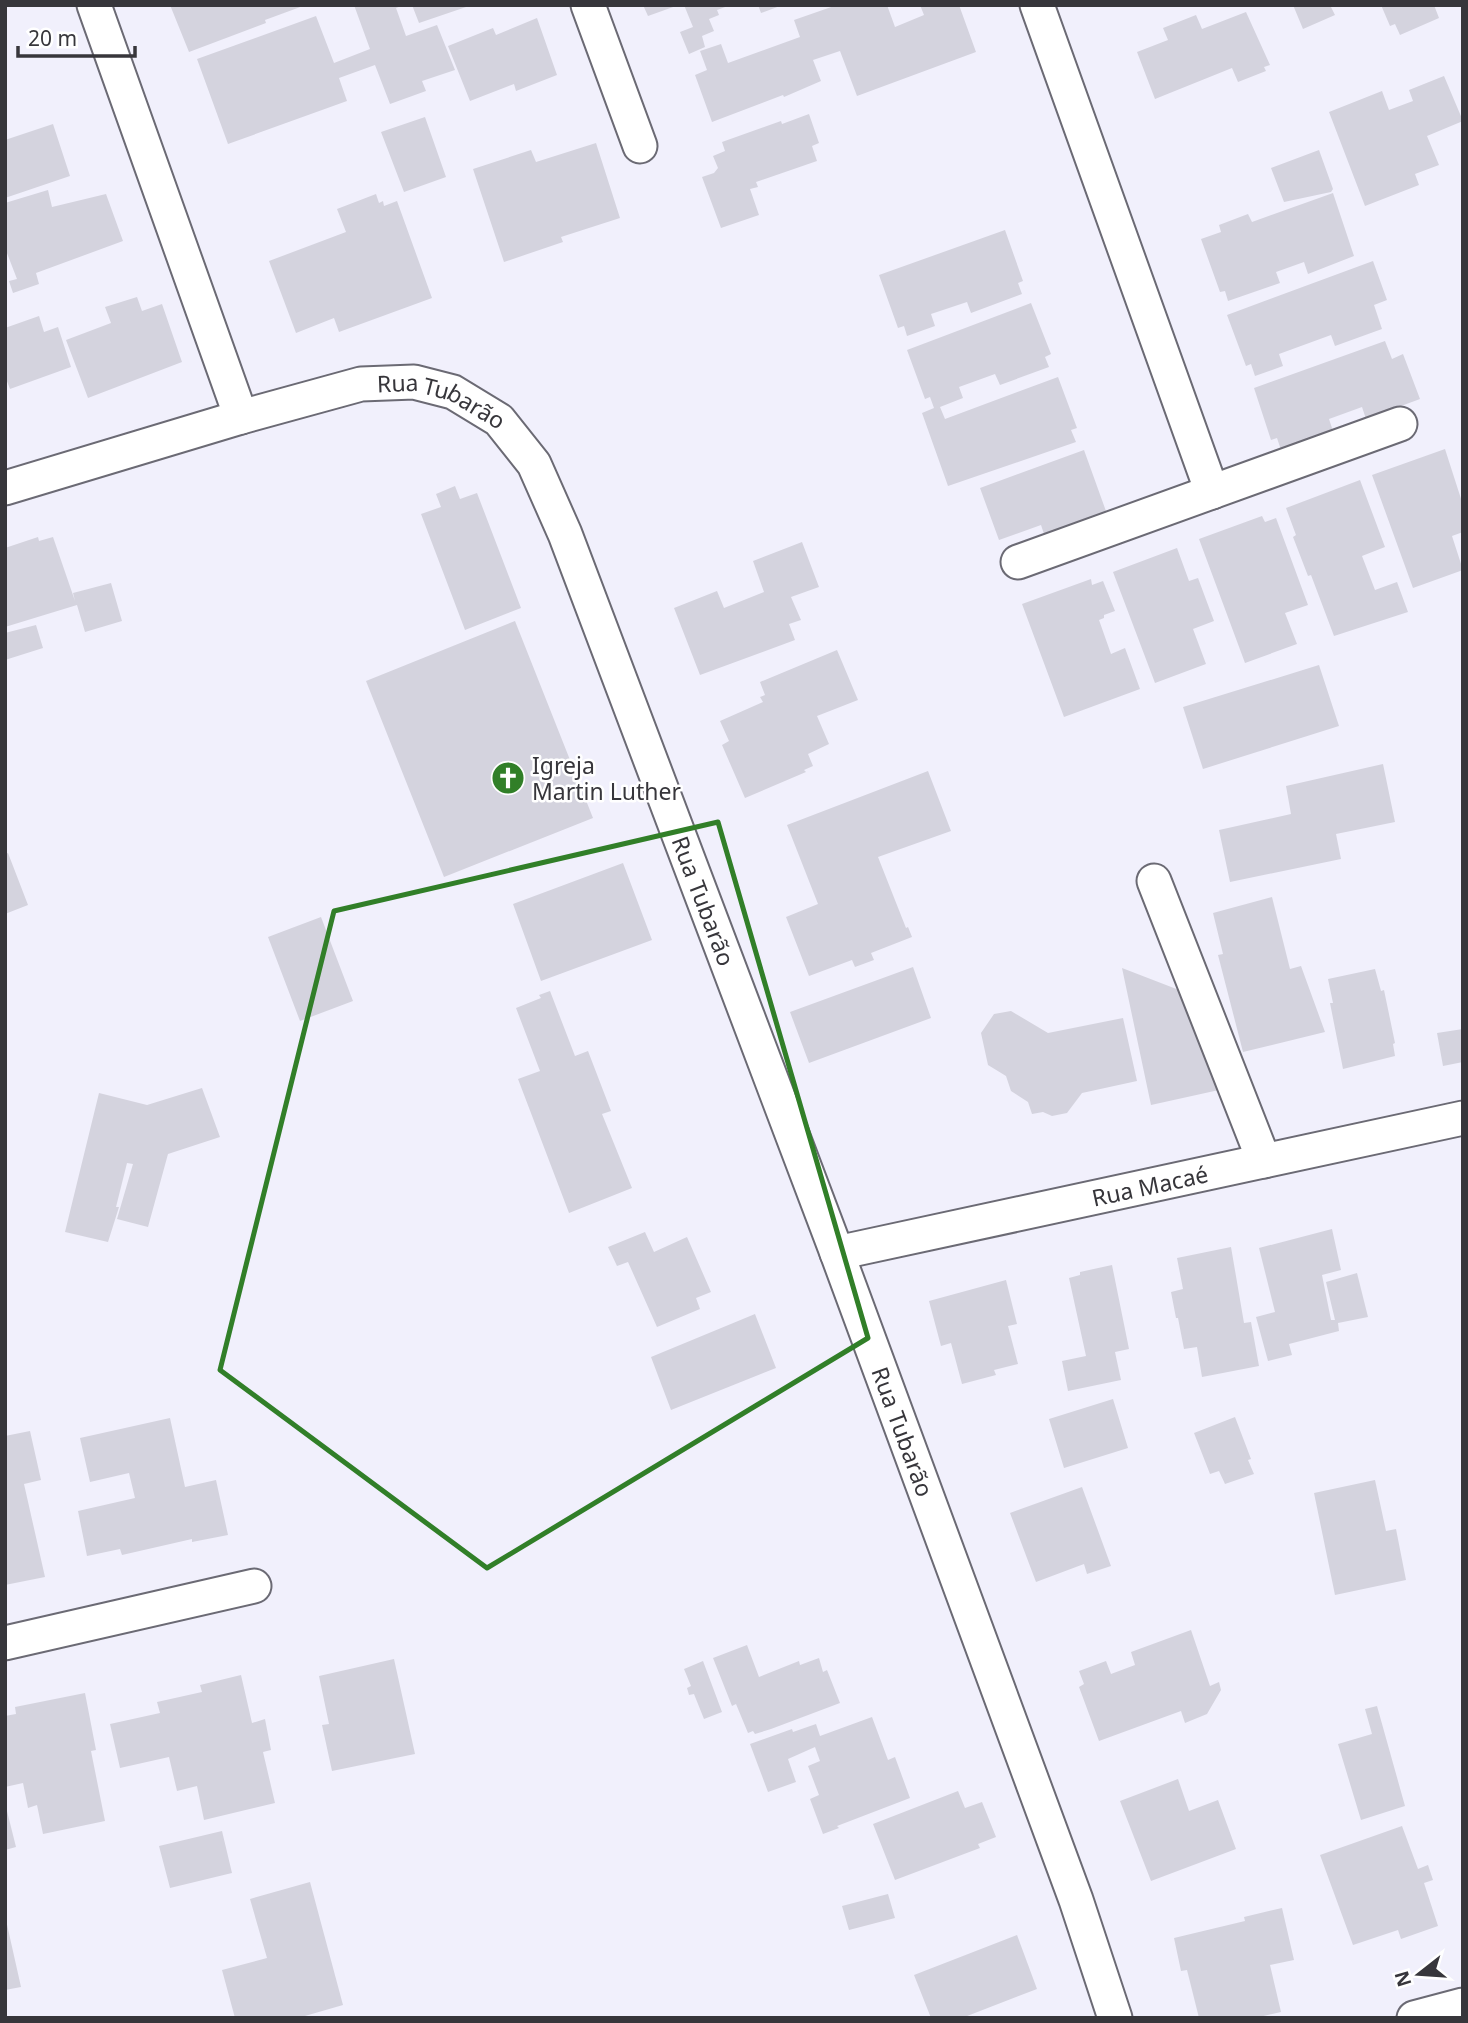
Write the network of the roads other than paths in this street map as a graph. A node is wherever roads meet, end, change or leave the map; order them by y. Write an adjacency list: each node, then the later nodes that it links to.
1 (94, 5): 5 (street)
2 (588, 5): 4 (street)
3 (1037, 5): 8 (street)
4 (640, 146)
5 (241, 417): 7 (street, Rua Tubarão); 13 (street, Rua Tubarão)
6 (1401, 424): 8 (street)
7 (5, 488)
8 (1212, 492): 9 (street)
9 (1018, 562)
10 (1154, 881): 12 (street)
11 (1463, 1118): 12 (street, Rua Macaé)
12 (1264, 1161): 13 (street, Rua Macaé)
13 (837, 1253): 17 (street, Rua Tubarão)
14 (254, 1586): 15 (street)
15 (5, 1643)
16 (1463, 2005): 18 (street)
17 (1115, 2018)
18 (1414, 2018)

